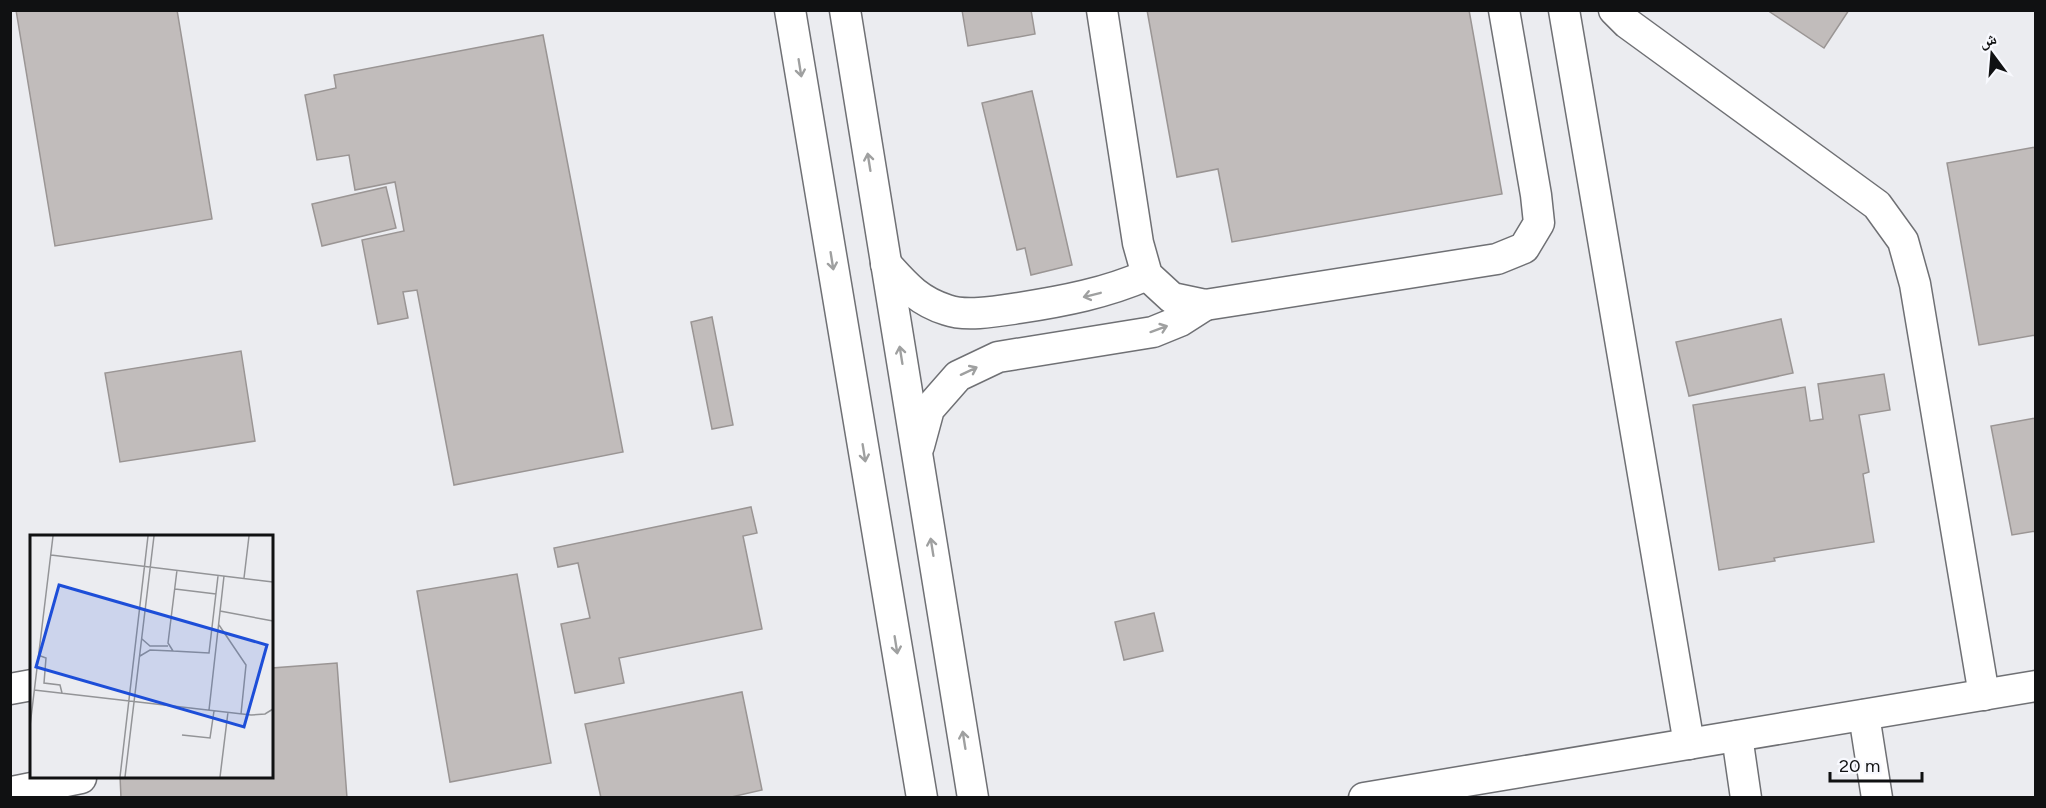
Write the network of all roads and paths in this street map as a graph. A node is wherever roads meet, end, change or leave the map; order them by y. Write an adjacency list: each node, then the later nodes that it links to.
1 (790, 10): 21 (lane, one-way to 21)
2 (845, 10): 7 (lane, one-way to 2)
3 (1102, 10): 8 (lane)
4 (1504, 10): 9 (lane)
5 (1564, 10): 17 (lane)
6 (1614, 10): 14 (lane)
7 (886, 264): 8 (lane, one-way to 7); 10 (lane, one-way to 7)
8 (1147, 275): 9 (lane)
9 (1205, 305): 10 (lane, one-way to 9)
10 (917, 452): 22 (lane, one-way to 10)
11 (30, 685): 13 (lane)
12 (2036, 686): 14 (lane)
13 (10, 689)
14 (1984, 695): 15 (lane)
15 (1864, 715): 16 (lane); 25 (lane)
16 (1737, 736): 17 (lane); 24 (lane)
17 (1689, 744): 19 (lane)
18 (82, 784): 20 (lane)
19 (1444, 791): 23 (lane)
20 (12, 792)
21 (922, 798)
22 (973, 798)
23 (1364, 798)
24 (1746, 798)
25 (1877, 798)

